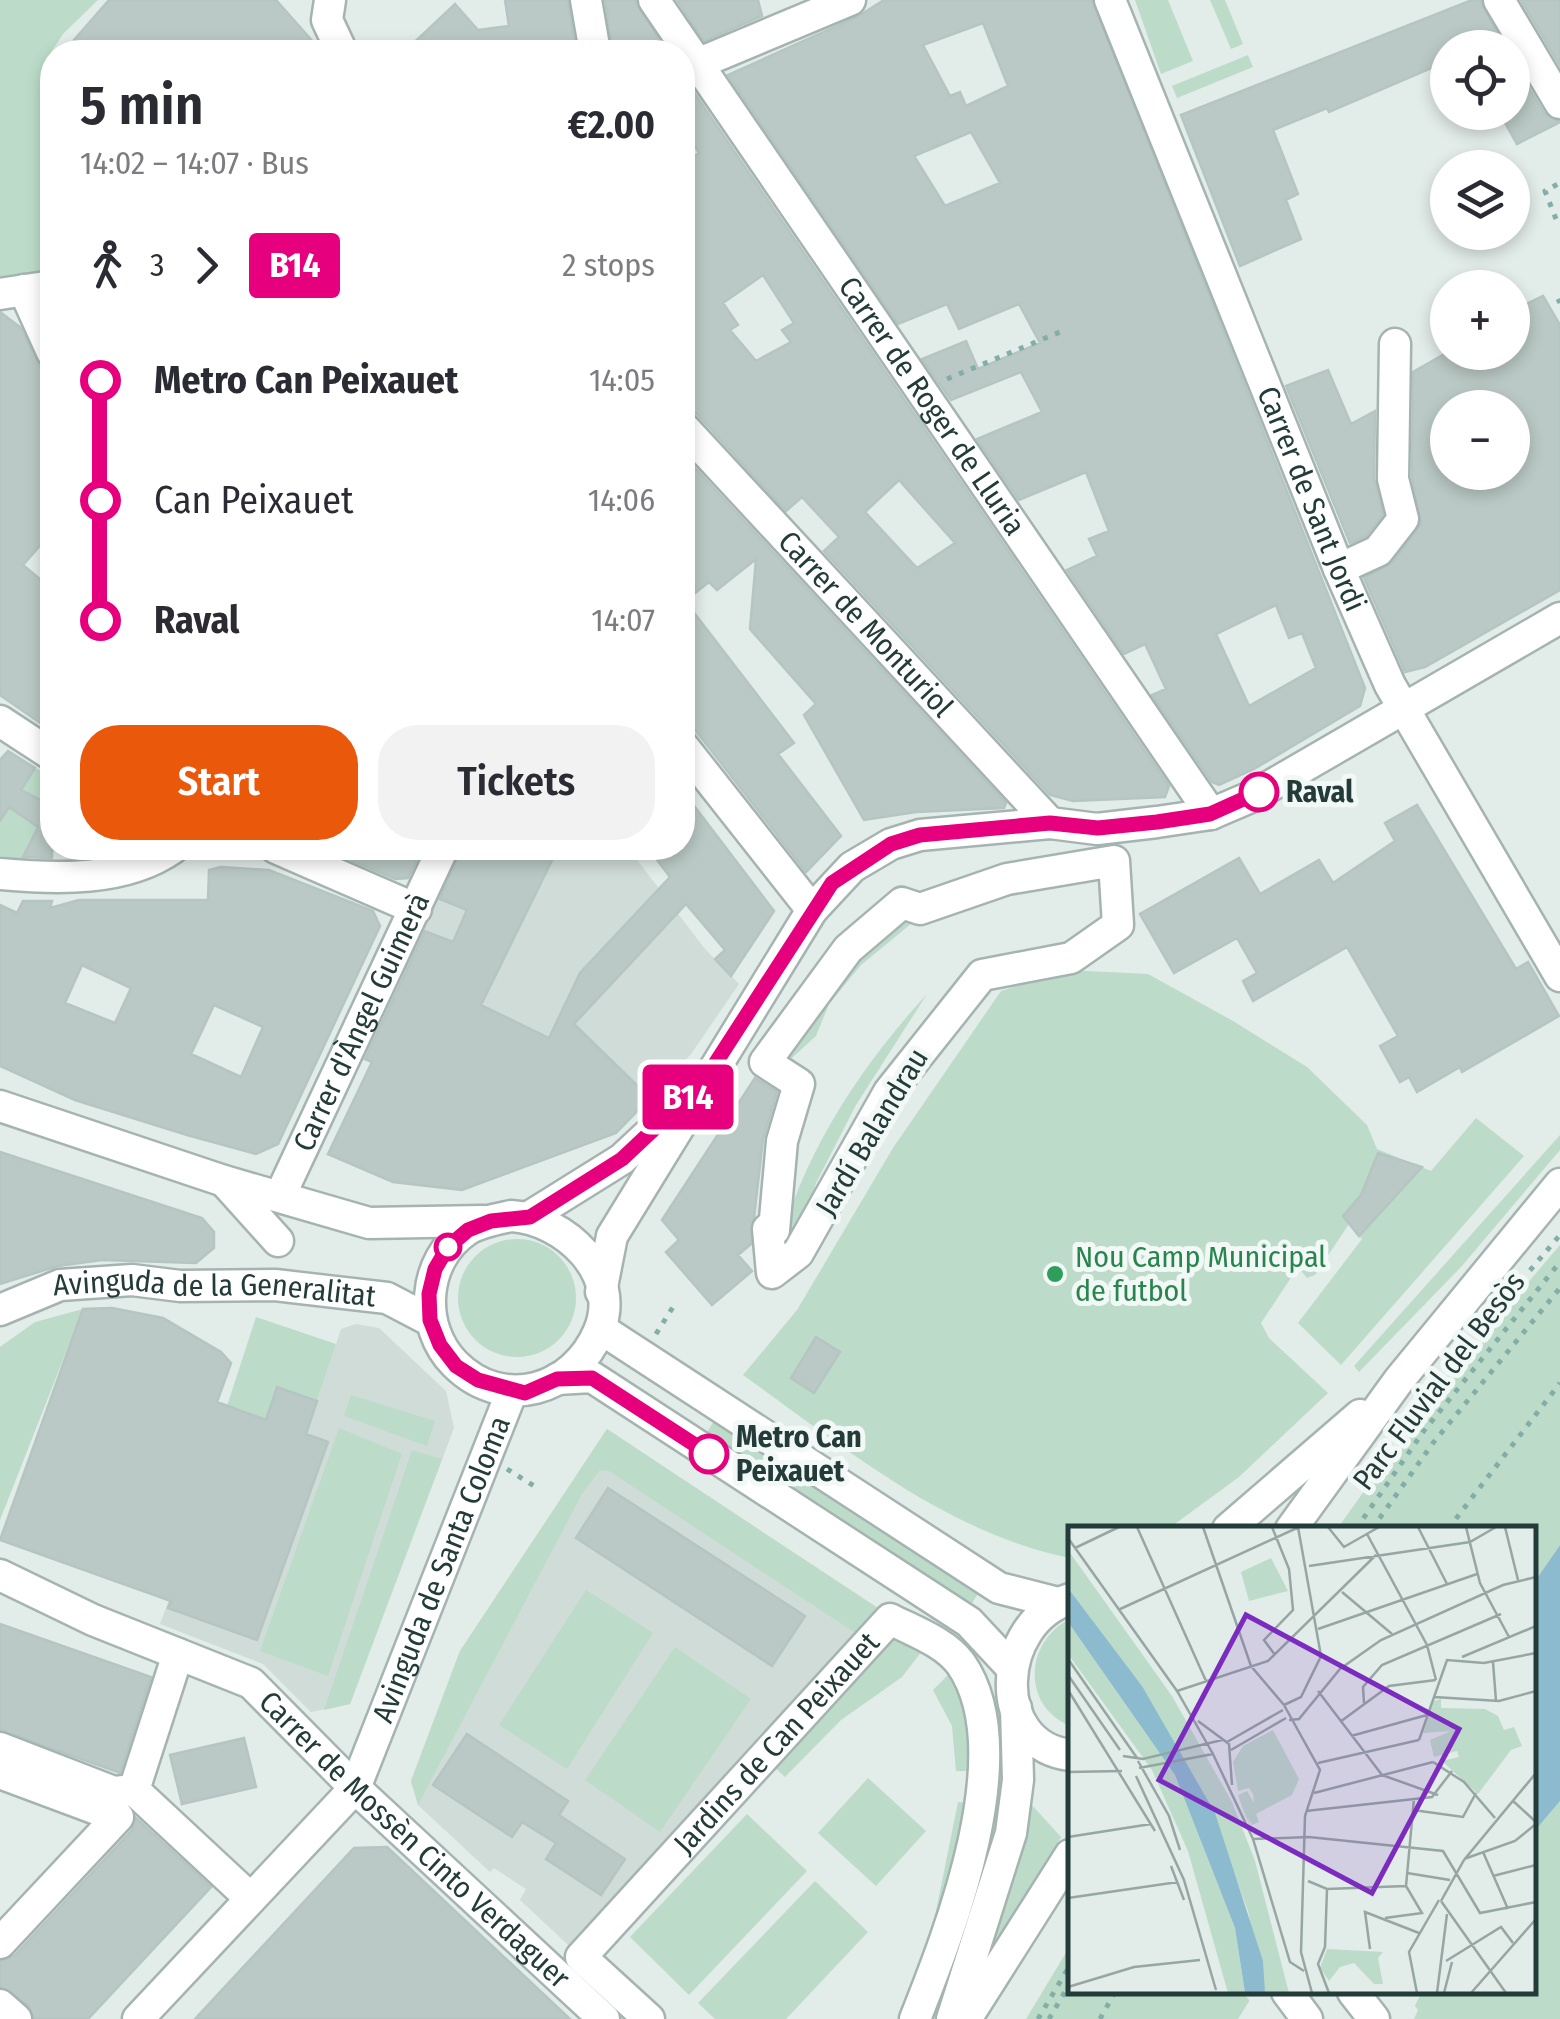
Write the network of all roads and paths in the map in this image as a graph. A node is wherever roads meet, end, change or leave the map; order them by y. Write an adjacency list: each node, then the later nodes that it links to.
1 (330, 0): 8 (street)
2 (586, 0): 9 (street)
3 (654, 0): 10 (street, Carrer de Roger de Lluria)
4 (850, 0): 7 (street)
5 (1110, 0): 22 (street, Carrer de Sant Jordi)
6 (1500, 0): 13 (street)
7 (779, 14): 12 (street)
8 (336, 40)
9 (593, 40)
10 (681, 40)
11 (695, 61): 12 (street, Carrer de Roger de Lluria)
12 (697, 64): 20 (street, Carrer de Roger de Lluria)
13 (1560, 103)
14 (1560, 188): 15 (path)
15 (1556, 219)
16 (26, 290): 17 (street)
17 (40, 323)
18 (1060, 332): 20 (path)
19 (1395, 344): 22 (street)
20 (921, 390): 28 (street, Carrer de Roger de Lluria)
21 (695, 440): 29 (street, Carrer de Monturiol)
22 (1339, 569): 24 (street, Carrer de Sant Jordi)
23 (1560, 618): 24 (street)
24 (1404, 708): 28 (street); 36 (street, Carrer de Sant Jordi)
25 (0, 720): 26 (street)
26 (40, 746)
27 (695, 761): 35 (street)
28 (1210, 814): 29 (street)
29 (1050, 823): 35 (street)
30 (144, 860): 33 (street)
31 (304, 860): 34 (street)
32 (437, 860): 34 (street, Carrer d'Àngel Guimerà)
33 (0, 874)
34 (416, 909): 42 (street, Carrer d'Àngel Guimerà)
35 (812, 910): 38 (street)
36 (1560, 976)
37 (765, 1062): 37 (street, Jardí Balandrau)
38 (702, 1084): 44 (street); 50 (street)
39 (0, 1106): 40 (street)
40 (224, 1180): 42 (street); 46 (street)
41 (1560, 1184): 55 (street)
42 (280, 1196): 43 (street)
43 (327, 1209): 45 (street); 46 (street)
44 (530, 1217): 45 (street); 50 (street)
45 (491, 1221): 52 (street)
46 (278, 1241): 48 (street)
47 (1560, 1262): 62 (path, Parc Fluvial del Besòs)
48 (275, 1285): 51 (street, Avinguda de la Generalitat); 52 (street, Avinguda de la Generalitat)
49 (1560, 1288): 63 (path, Parc Fluvial del Besòs)
50 (601, 1292): 53 (street)
51 (0, 1310)
52 (430, 1320): 57 (street)
53 (601, 1328): 54 (street); 66 (street)
54 (557, 1379): 57 (street); 68 (street)
55 (1399, 1380): 60 (street); 61 (street)
56 (1560, 1384): 64 (path)
57 (512, 1392): 58 (street, Avinguda de Santa Coloma)
58 (487, 1456): 59 (path); 73 (street, Avinguda de Santa Coloma)
59 (538, 1488)
60 (1231, 1526)
61 (1293, 1526)
62 (1358, 1526)
63 (1374, 1526)
64 (1450, 1526)
65 (0, 1576): 67 (street, Carrer de Mossèn Cinto Verdaguer)
66 (1064, 1601): 68 (street)
67 (178, 1654): 73 (street, Carrer de Mossèn Cinto Verdaguer); 74 (street)
68 (1010, 1668): 69 (street)
69 (1016, 1708): 71 (street); 89 (street)
70 (0, 1748): 74 (street)
71 (1068, 1754)
72 (0, 1773): 77 (street)
73 (355, 1788): 76 (street, Avinguda de Santa Coloma); 86 (street, Carrer de Mossèn Cinto Verdaguer)
74 (134, 1790): 76 (street)
75 (1068, 1858): 90 (street)
76 (250, 1898): 85 (street, Avinguda de Santa Coloma)
77 (0, 1943)
78 (1068, 1967): 91 (path)
79 (1068, 1987): 92 (path)
80 (1115, 1994): 93 (path)
81 (1288, 1994): 94 (street)
82 (1354, 1994): 95 (street)
83 (0, 2004): 84 (street)
84 (16, 2019)
85 (138, 2019)
86 (604, 2019)
87 (648, 2019): 88 (street, Jardins de Can Peixauet)
88 (915, 2019)
89 (952, 2019)
90 (966, 2019)
91 (1038, 2019)
92 (1049, 2019)
93 (1100, 2019)
94 (1307, 2019)
95 (1374, 2019)

